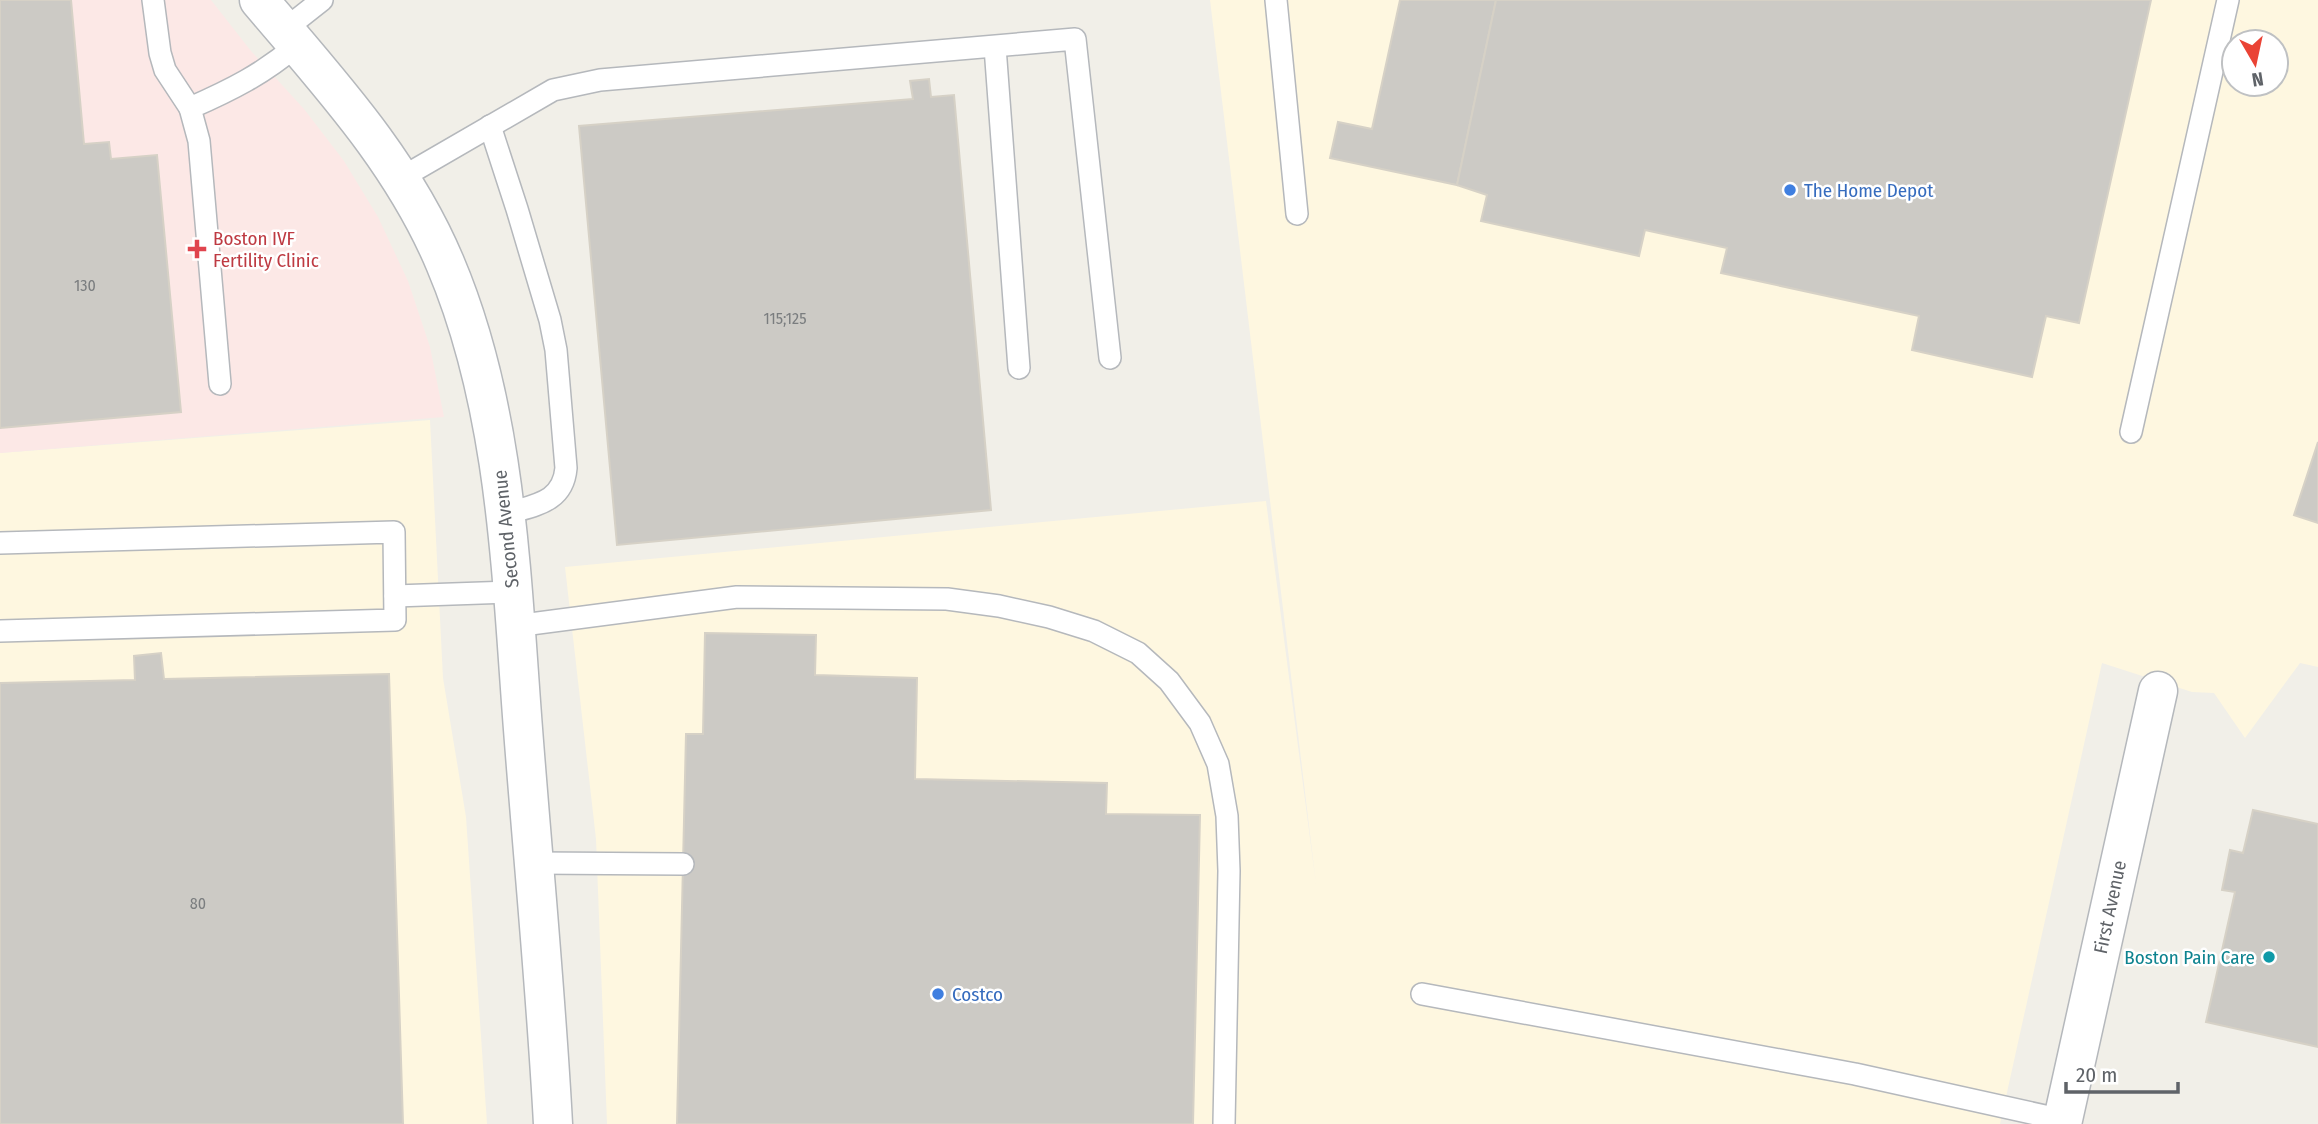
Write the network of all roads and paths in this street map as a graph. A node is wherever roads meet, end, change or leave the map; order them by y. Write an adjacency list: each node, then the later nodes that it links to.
1 (153, 0): 8 (lane)
2 (259, 0): 6 (street, Second Avenue)
3 (321, 0): 6 (lane)
4 (1276, 0): 11 (lane)
5 (2228, 0): 15 (lane)
6 (291, 37): 8 (lane); 10 (street, Second Avenue)
7 (995, 47): 9 (lane); 12 (lane); 13 (lane)
8 (190, 108): 14 (lane)
9 (490, 126): 10 (lane); 16 (lane)
10 (401, 178): 16 (street, Second Avenue)
11 (1297, 214)
12 (1110, 358)
13 (1019, 368)
14 (220, 384)
15 (2131, 432)
16 (506, 514): 19 (street, Second Avenue)
17 (0, 543): 18 (lane)
18 (395, 596): 19 (lane); 20 (lane)
19 (514, 609): 22 (street, Second Avenue); 27 (lane)
20 (0, 631)
21 (2158, 691): 25 (street, First Avenue)
22 (534, 863): 23 (lane); 26 (street, Second Avenue)
23 (683, 863)
24 (1422, 994): 25 (lane)
25 (2063, 1122)
26 (553, 1124)
27 (1224, 1124)

